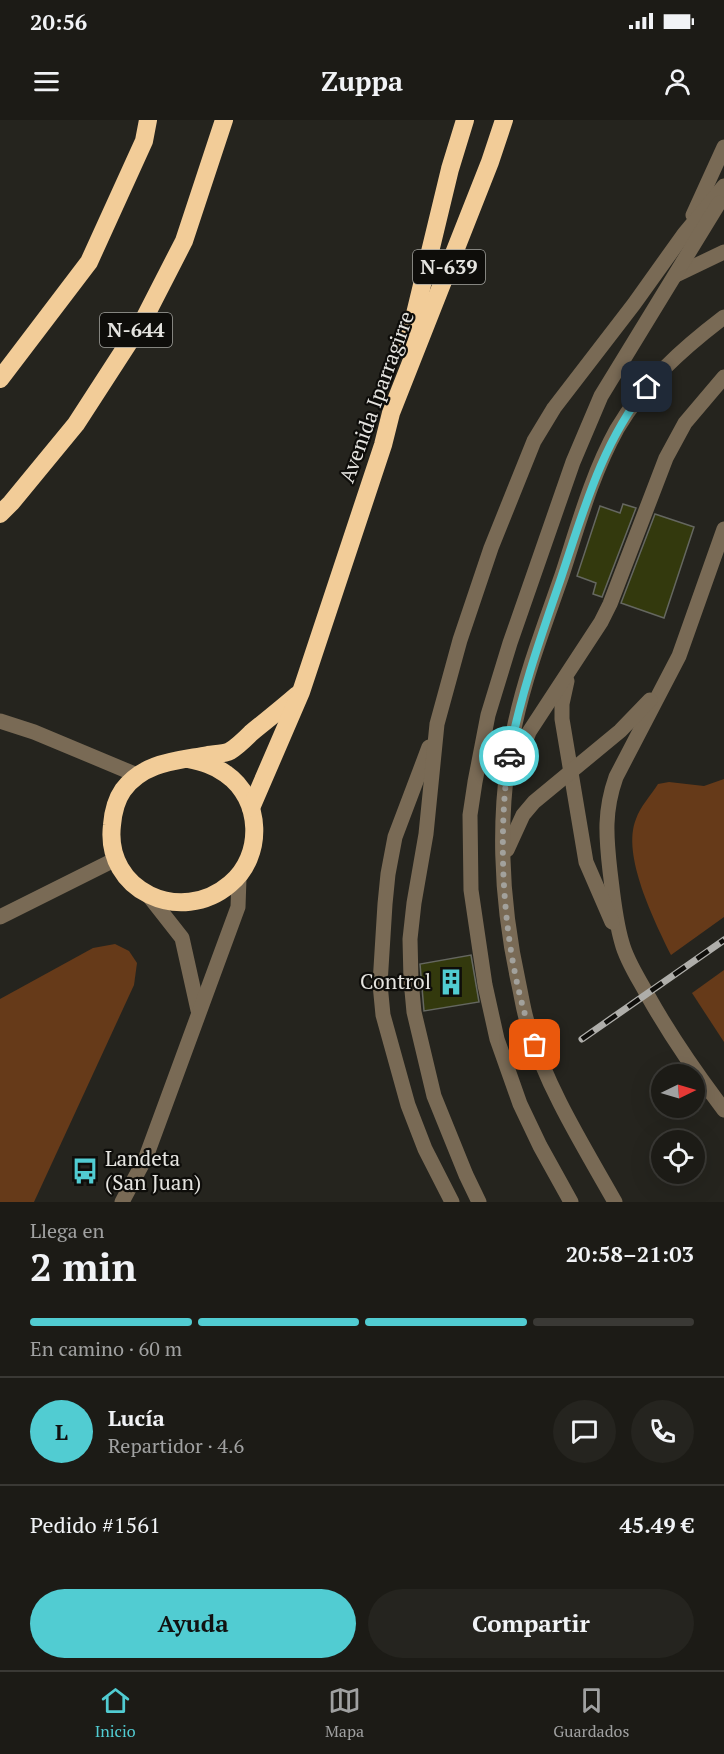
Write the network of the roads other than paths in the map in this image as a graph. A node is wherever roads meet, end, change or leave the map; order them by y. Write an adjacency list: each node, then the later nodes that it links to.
1 (148, 120): 14 (highway)
2 (224, 120): 16 (highway, N-644)
3 (465, 120): 15 (highway, N-639)
4 (504, 120): 15 (highway, Avenida Iparragirre / N-639)
5 (724, 147): 8 (street)
6 (724, 186): 8 (street)
7 (724, 196): 10 (street)
8 (684, 234): 11 (street)
9 (724, 252): 10 (street)
10 (675, 275): 11 (street); 39 (street)
11 (634, 304): 22 (street)
12 (724, 317): 27 (street)
13 (724, 377): 18 (street)
14 (0, 379)
15 (391, 412): 20 (highway, Avenida Iparragirre / N-639)
16 (0, 513)
17 (724, 529): 19 (street)
18 (579, 657): 24 (street); 27 (street)
19 (664, 684): 24 (street); 33 (street)
20 (301, 692): 23 (highway); 26 (highway, Avenida Iparragirre)
21 (0, 721): 25 (street)
22 (437, 724): 37 (street); 38 (street)
23 (188, 759): 25 (highway); 26 (highway)
24 (571, 770): 29 (street); 33 (street)
25 (136, 775): 28 (highway)
26 (251, 808): 30 (highway)
27 (504, 818): 29 (street)
28 (116, 859): 31 (highway); 32 (street)
29 (503, 868): 40 (street)
30 (239, 878): 31 (highway); 34 (street)
31 (149, 896): 34 (street)
32 (0, 917)
33 (622, 944): 35 (street)
34 (198, 1010): 36 (street)
35 (724, 1110)
36 (122, 1202)
37 (452, 1202)
38 (479, 1202)
39 (571, 1202)
40 (615, 1202)

